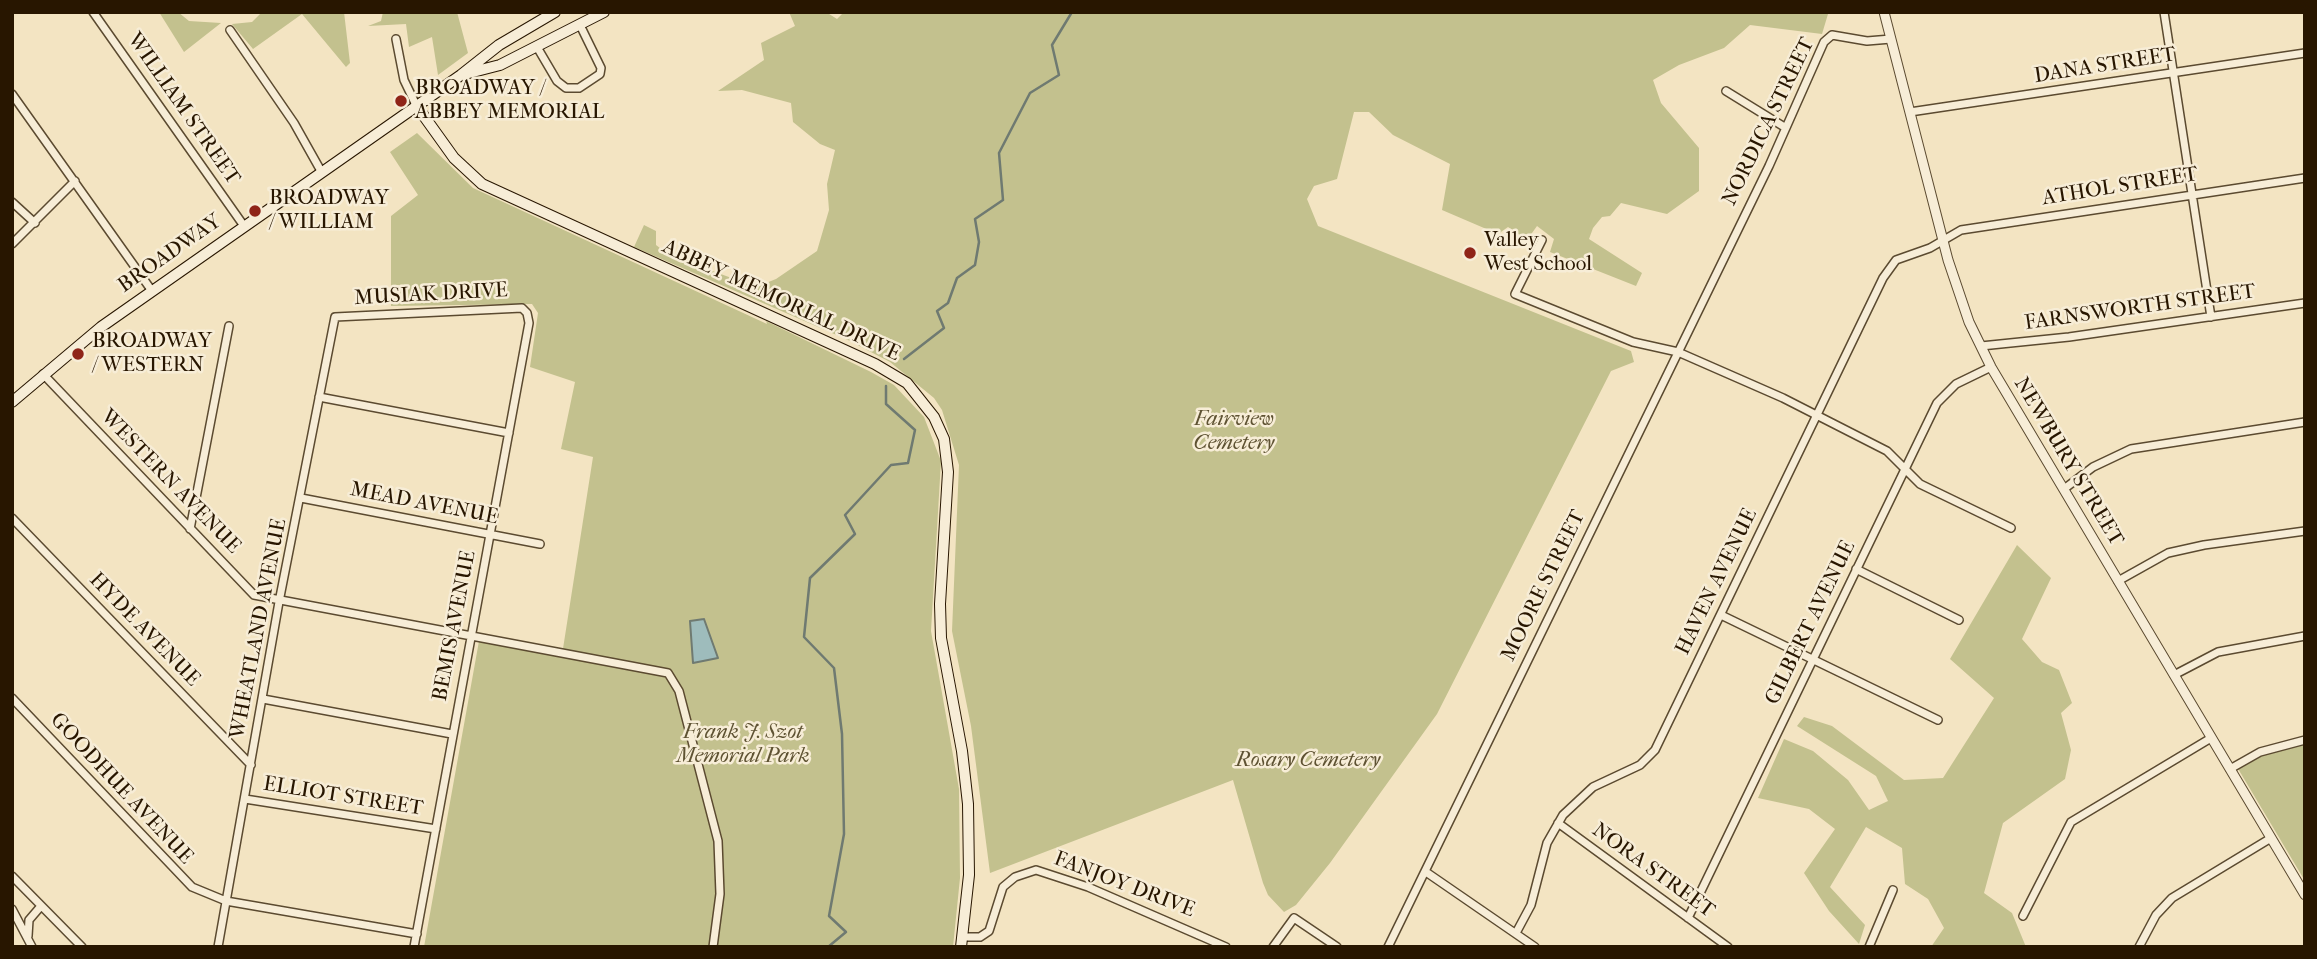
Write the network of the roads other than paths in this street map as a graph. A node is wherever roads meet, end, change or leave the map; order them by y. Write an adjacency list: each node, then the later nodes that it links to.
1 (93, 12): 25 (street, WILLIAM STREET)
2 (555, 12): 13 (main road, BROADWAY)
3 (604, 12): 6 (main road, BROADWAY)
4 (1884, 12): 9 (street, NEWBURY STREET)
5 (2164, 12): 12 (street)
6 (580, 25): 10 (main road, BROADWAY); 10 (street)
7 (229, 30): 19 (street)
8 (396, 39): 16 (street)
9 (1891, 39): 17 (street, NEWBURY STREET); 18 (street, NORDICA STREET)
10 (537, 47): 13 (main road, BROADWAY)
11 (2305, 53): 12 (street, DANA STREET)
12 (2173, 73): 17 (street, DANA STREET); 22 (street)
13 (461, 75): 16 (main road, BROADWAY)
14 (1726, 91): 18 (street)
15 (12, 94): 21 (street)
16 (415, 105): 19 (main road, BROADWAY); 86 (main road, ABBEY MEMORIAL DRIVE)
17 (1910, 112): 26 (street, NEWBURY STREET)
18 (1786, 128): 28 (street, NORDICA STREET)
19 (321, 172): 25 (main road, BROADWAY)
20 (2305, 177): 22 (street, ATHOL STREET)
21 (75, 181): 24 (street); 30 (street)
22 (2190, 194): 26 (street, ATHOL STREET); 34 (street)
23 (12, 202): 24 (street)
24 (35, 223): 29 (street)
25 (244, 226): 30 (main road, BROADWAY)
26 (1943, 238): 36 (street, NEWBURY STREET); 42 (street, HAVEN AVENUE)
27 (1542, 240): 37 (street)
28 (1731, 240): 37 (street, MOORE STREET)
29 (12, 244)
30 (152, 291): 39 (main road, BROADWAY)
31 (2305, 303): 34 (street, FARNSWORTH STREET)
32 (527, 313): 33 (street, MUSIAK DRIVE); 44 (street, BEMIS AVENUE)
33 (335, 317): 40 (street, WHEATLAND AVENUE)
34 (2211, 317): 36 (street, FARNSWORTH STREET)
35 (229, 326): 50 (street)
36 (1980, 346): 38 (street, NEWBURY STREET)
37 (1678, 352): 42 (street); 75 (street, MOORE STREET)
38 (1991, 367): 45 (street, GILBERT AVENUE); 46 (street, NEWBURY STREET)
39 (43, 374): 41 (main road, BROADWAY); 50 (street, WESTERN AVENUE)
40 (319, 397): 44 (street); 47 (street, WHEATLAND AVENUE)
41 (12, 402)
42 (1818, 414): 45 (street); 57 (street, HAVEN AVENUE)
43 (2305, 422): 46 (street)
44 (509, 433): 52 (street, BEMIS AVENUE)
45 (1904, 469): 49 (street); 54 (street, GILBERT AVENUE)
46 (2064, 489): 55 (street, NEWBURY STREET)
47 (301, 498): 52 (street, MEAD AVENUE); 56 (street, WHEATLAND AVENUE)
48 (12, 518): 69 (street, HYDE AVENUE)
49 (2011, 528)
50 (190, 529): 56 (street, WESTERN AVENUE)
51 (2305, 531): 55 (street)
52 (491, 534): 53 (street, MEAD AVENUE); 59 (street, BEMIS AVENUE)
53 (540, 544)
54 (1856, 569): 58 (street); 61 (street, GILBERT AVENUE)
55 (2118, 581): 62 (street, NEWBURY STREET)
56 (279, 602): 59 (street, WESTERN AVENUE); 64 (street, WHEATLAND AVENUE)
57 (1721, 615): 61 (street); 72 (street, HAVEN AVENUE)
58 (1959, 620)
59 (472, 635): 66 (street, BEMIS AVENUE); 91 (street, WESTERN AVENUE)
60 (2305, 636): 62 (street)
61 (1813, 658): 65 (street); 83 (street, GILBERT AVENUE)
62 (2174, 675): 67 (street, NEWBURY STREET)
63 (12, 698): 79 (street, GOODHUE AVENUE)
64 (263, 699): 66 (street); 69 (street, WHEATLAND AVENUE)
65 (1938, 720)
66 (452, 734): 73 (street, BEMIS AVENUE)
67 (2211, 738): 70 (street, NEWBURY STREET); 82 (street)
68 (2305, 740): 70 (street)
69 (251, 765): 71 (street, WHEATLAND AVENUE)
70 (2230, 769): 74 (street, NEWBURY STREET)
71 (245, 799): 73 (street, ELLIOT STREET); 79 (street, WHEATLAND AVENUE)
72 (1558, 823): 83 (street, NORA STREET); 84 (street, HAVEN AVENUE)
73 (436, 829): 85 (street, BEMIS AVENUE)
74 (2271, 838): 78 (street, NEWBURY STREET); 99 (street)
75 (1426, 872): 84 (street); 95 (street, MOORE STREET)
76 (12, 876): 80 (street)
77 (1893, 890): 98 (street)
78 (2305, 895)
79 (226, 901): 85 (street, GOODHUE AVENUE); 89 (street, WHEATLAND AVENUE)
80 (41, 906): 87 (street); 88 (street)
81 (12, 909): 87 (street)
82 (2023, 916)
83 (1688, 918): 97 (street, NORA STREET)
84 (1516, 933): 96 (street)
85 (417, 934): 90 (street, BEMIS AVENUE)
86 (961, 942): 92 (street, FANJOY DRIVE)
87 (30, 943)
88 (82, 947)
89 (218, 947)
90 (414, 947)
91 (713, 947)
92 (1226, 947)
93 (1273, 947): 94 (street)
94 (1337, 947)
95 (1388, 947)
96 (1535, 947)
97 (1728, 947)
98 (1868, 947)
99 (2139, 947)

